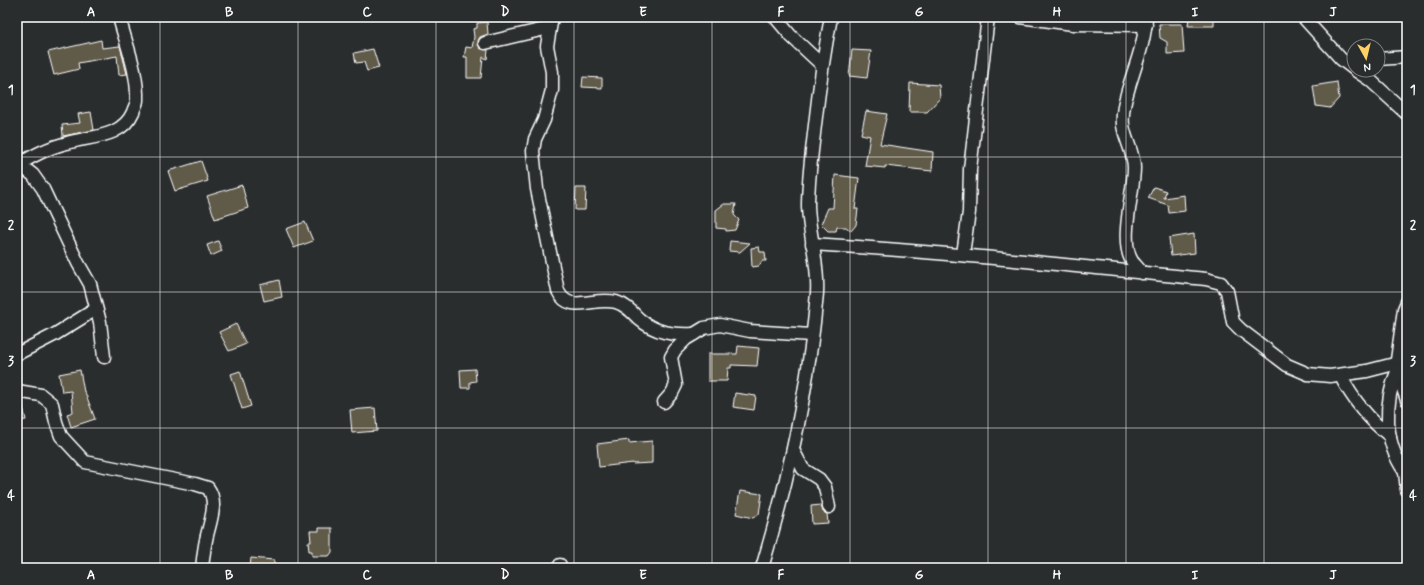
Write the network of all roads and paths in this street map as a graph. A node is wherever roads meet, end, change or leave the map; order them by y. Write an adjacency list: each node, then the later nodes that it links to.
1 (119, 17): 16 (street)
2 (775, 17): 13 (street)
3 (830, 17): 13 (street)
4 (988, 17): 18 (street)
5 (1020, 17): 7 (street)
6 (1303, 17): 12 (street)
7 (1146, 21): 19 (street)
8 (551, 23): 9 (street); 22 (street)
9 (485, 43)
10 (1407, 57): 11 (street)
11 (1386, 58)
12 (1346, 60)
13 (822, 65): 17 (street)
14 (1367, 78): 15 (street)
15 (1407, 114)
16 (18, 164): 21 (street)
17 (812, 244): 18 (street); 23 (street)
18 (963, 254): 19 (street)
19 (1142, 272): 27 (street)
20 (1407, 302): 26 (street)
21 (96, 309): 24 (street); 25 (street)
22 (694, 334): 23 (street); 30 (street)
23 (811, 335): 32 (street)
24 (17, 354)
25 (104, 358)
26 (1398, 366): 27 (street); 29 (street); 31 (street)
27 (1340, 375): 31 (street)
28 (17, 391): 36 (street)
29 (1407, 400)
30 (664, 402)
31 (1390, 436): 33 (street)
32 (793, 450): 35 (street); 37 (street)
33 (1406, 466): 34 (street)
34 (1407, 490)
35 (829, 507)
36 (202, 568)
37 (762, 568)

